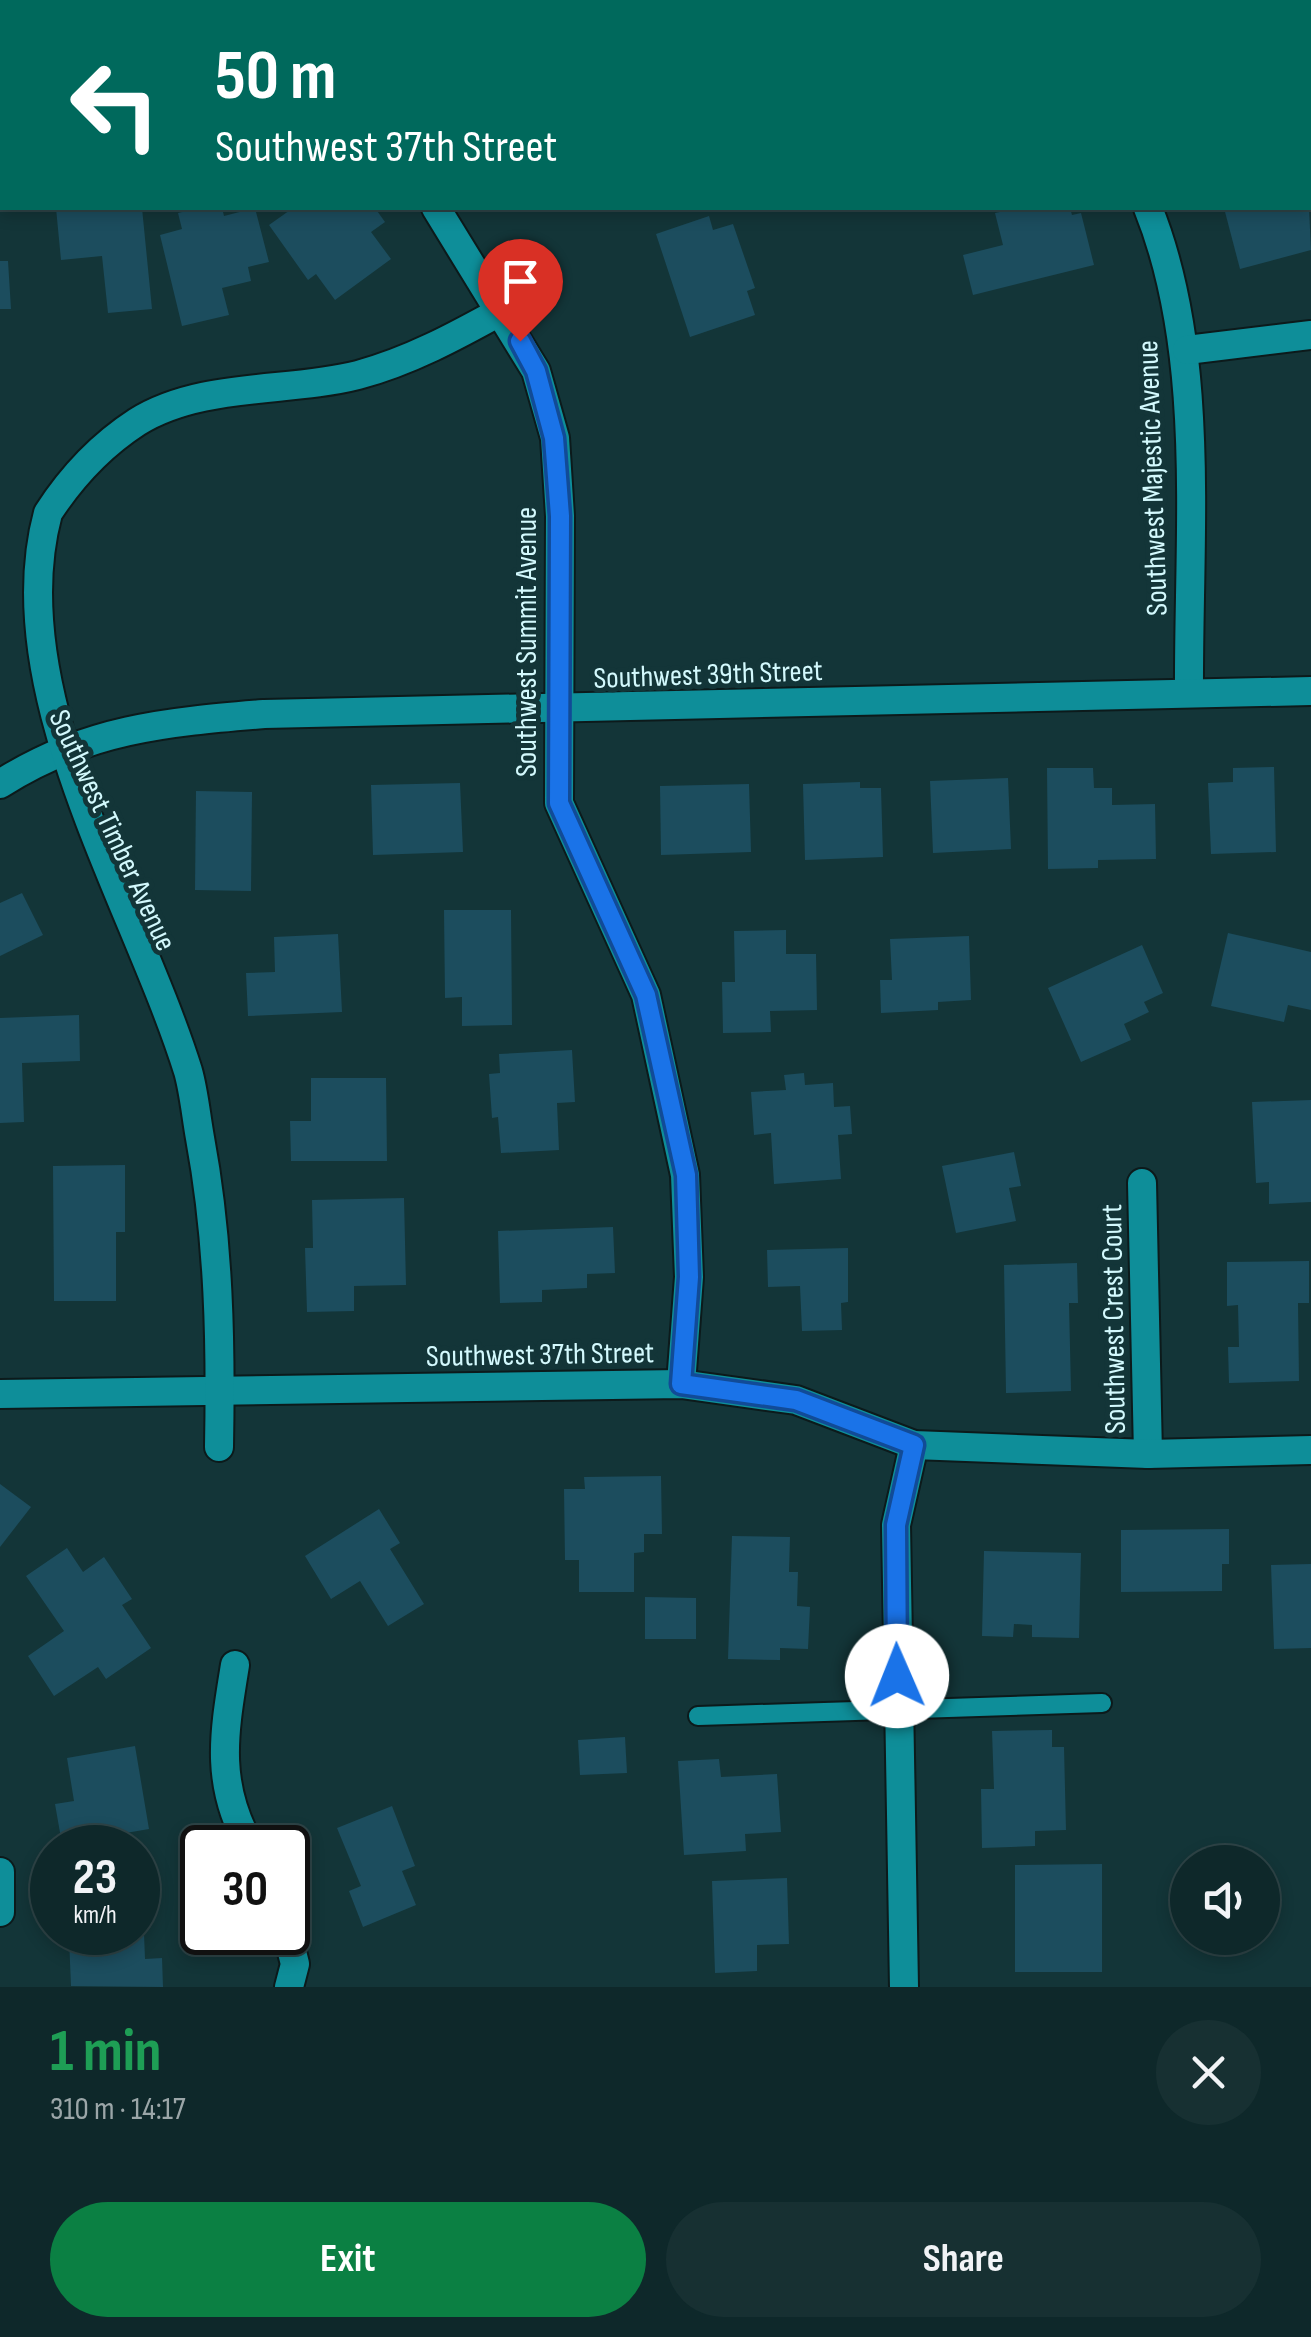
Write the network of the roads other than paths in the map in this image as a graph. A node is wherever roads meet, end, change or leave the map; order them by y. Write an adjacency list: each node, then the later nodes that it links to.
1 (437, 210): 3 (street, Southwest Summit Avenue)
2 (1149, 210): 5 (street, Southwest Majestic Avenue)
3 (503, 310): 6 (street); 9 (street, Southwest Summit Avenue)
4 (1311, 335): 5 (street)
5 (1186, 350): 8 (street, Southwest Majestic Avenue)
6 (12, 609)
7 (1311, 691): 8 (street, Southwest 39th Street)
8 (1189, 692): 9 (street, Southwest 39th Street)
9 (558, 711): 10 (street, Southwest 39th Street); 13 (street, Southwest Summit Avenue)
10 (35, 751): 11 (street, Southwest 39th Street); 14 (street, Southwest Timber Avenue)
11 (0, 784)
12 (1142, 1183): 19 (street, Southwest Crest Court)
13 (681, 1384): 14 (street, Southwest 37th Street); 16 (street, Southwest 37th Street)
14 (220, 1393): 15 (street, Southwest 37th Street); 17 (street, Southwest Timber Avenue)
15 (0, 1394)
16 (914, 1445): 19 (street, Southwest 37th Street); 22 (street)
17 (219, 1447)
18 (1311, 1450): 19 (street, Southwest 37th Street)
19 (1148, 1454)
20 (235, 1665): 24 (street)
21 (1102, 1703): 22 (lane)
22 (898, 1710): 23 (lane); 29 (street)
23 (698, 1716)
24 (238, 1825)
25 (0, 1872): 26 (street)
26 (0, 1912)
27 (293, 1955): 28 (street)
28 (288, 1987)
29 (904, 1987)

